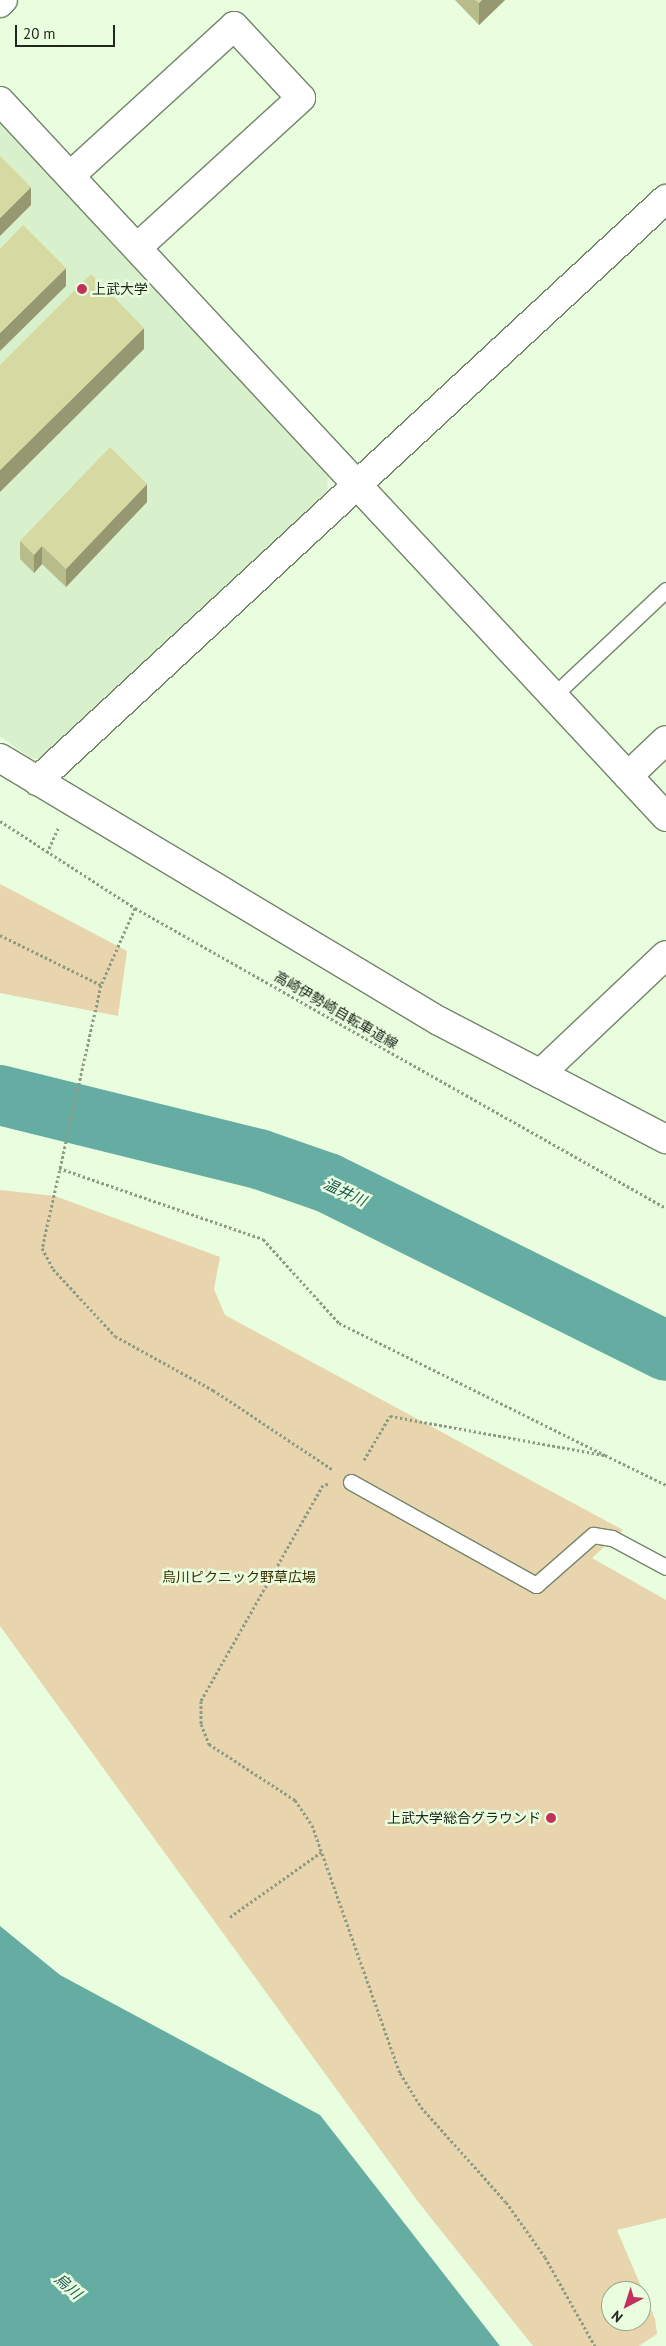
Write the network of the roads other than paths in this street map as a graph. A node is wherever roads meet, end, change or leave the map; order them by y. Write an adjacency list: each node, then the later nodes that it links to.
1 (3, 0): 2 (street)
2 (0, 3)
3 (0, 101): 4 (street)
4 (70, 176): 6 (street); 6 (street)
5 (666, 199): 7 (street)
6 (137, 248): 7 (street)
7 (356, 484): 9 (street); 13 (street)
8 (666, 590): 9 (lane)
9 (553, 696): 12 (street)
10 (666, 740): 12 (street)
11 (0, 758): 13 (street)
12 (628, 776): 14 (street)
13 (38, 781): 16 (street)
14 (666, 817)
15 (666, 955): 16 (street)
16 (540, 1074): 17 (street)
17 (666, 1140)
18 (351, 1482): 19 (lane)
19 (666, 1567)

